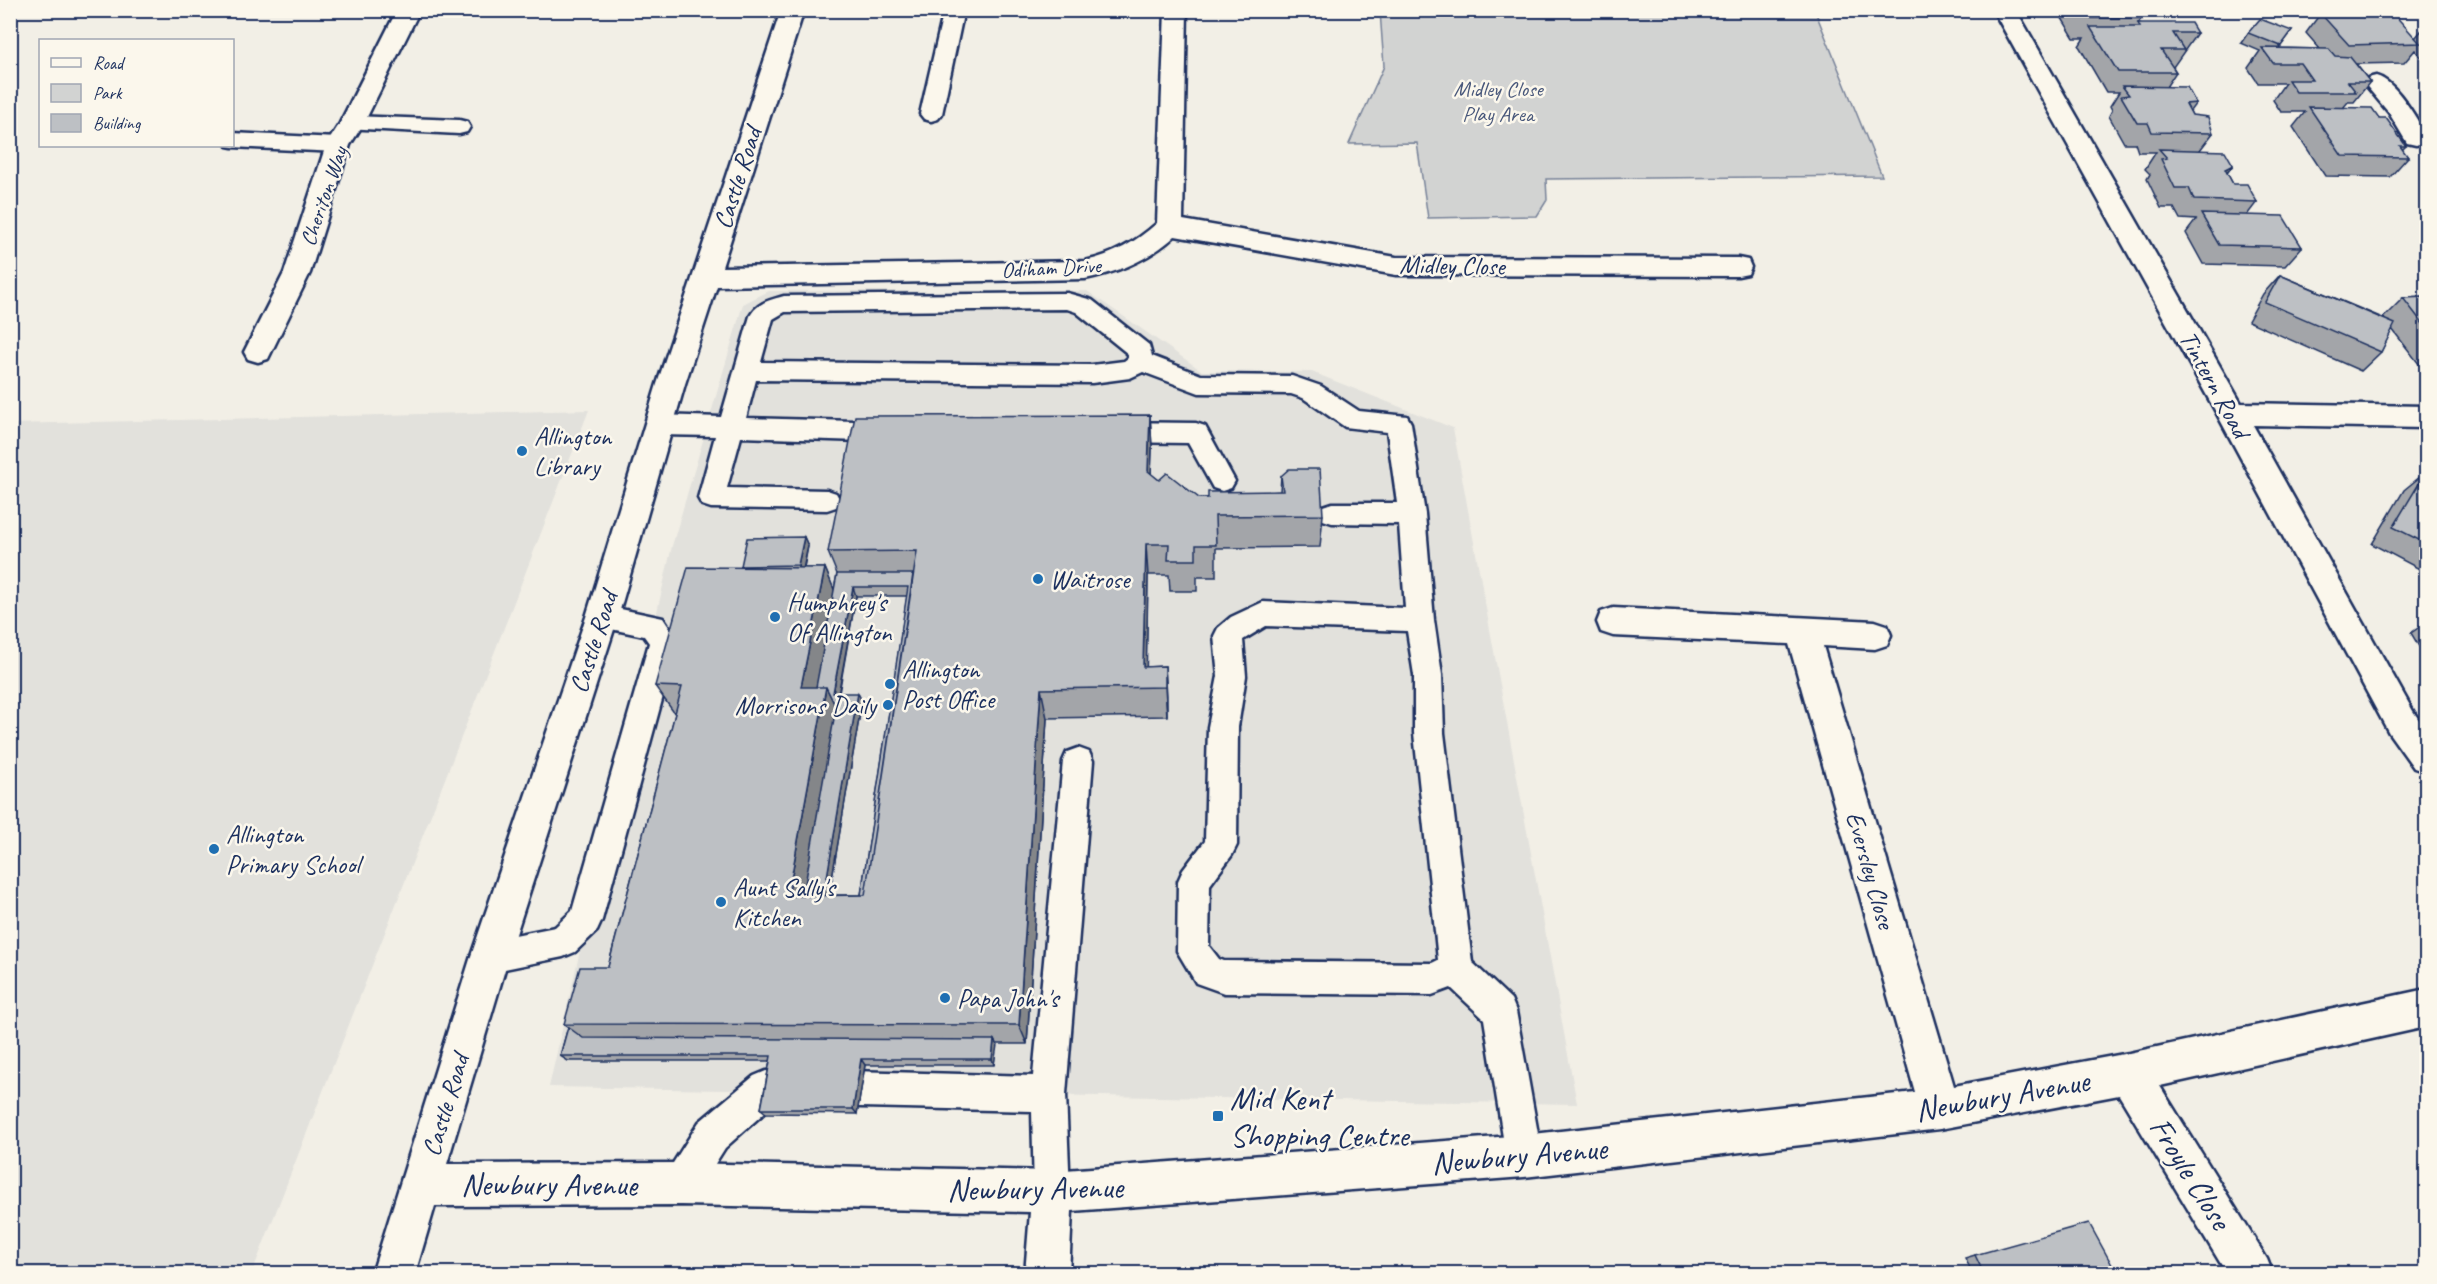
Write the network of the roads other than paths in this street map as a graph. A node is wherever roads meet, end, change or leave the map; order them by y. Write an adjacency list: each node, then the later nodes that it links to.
1 (409, 10): 10 (street, Cheriton Way)
2 (794, 10): 17 (street, Castle Road)
3 (954, 10): 9 (lane)
4 (1176, 10): 15 (street)
5 (2004, 10): 21 (street, Tintern Road)
6 (2376, 83): 7 (street)
7 (2398, 109): 8 (street); 12 (street)
8 (2427, 110)
9 (931, 114)
10 (352, 123): 11 (lane); 14 (street, Cheriton Way)
11 (459, 128)
12 (2416, 137)
13 (234, 140): 14 (lane)
14 (338, 145): 18 (street, Cheriton Way)
15 (1170, 226): 16 (street, Midley Close); 17 (street, Odiham Drive)
16 (1738, 267)
17 (705, 277): 23 (street, Castle Road)
18 (258, 352)
19 (1140, 361): 20 (lane); 20 (lane); 30 (lane)
20 (747, 371): 24 (lane)
21 (2232, 414): 22 (street); 36 (street, Tintern Road)
22 (2427, 417)
23 (659, 425): 24 (lane); 31 (street, Castle Road)
24 (732, 427): 25 (lane); 28 (lane)
25 (910, 432)
26 (1088, 432): 27 (lane)
27 (1222, 481)
28 (827, 500)
29 (1332, 513): 30 (lane)
30 (1412, 514): 32 (lane)
31 (602, 617): 38 (street, Castle Road); 38 (lane)
32 (1420, 620): 39 (lane); 39 (lane)
33 (1613, 622): 34 (street)
34 (1802, 632): 35 (street); 43 (street, Eversley Close)
35 (1875, 635)
36 (2427, 757)
37 (1078, 761): 42 (lane)
38 (490, 956): 46 (street, Castle Road)
39 (1456, 970): 44 (lane)
40 (2427, 1008): 41 (street, Newbury Avenue)
41 (2129, 1072): 43 (street, Newbury Avenue); 50 (street, Froyle Close)
42 (1049, 1094): 45 (lane); 47 (lane)
43 (1940, 1109): 44 (street, Newbury Avenue)
44 (1524, 1156): 47 (street, Newbury Avenue)
45 (681, 1184): 46 (street, Newbury Avenue); 47 (street, Newbury Avenue)
46 (421, 1185): 48 (street, Castle Road)
47 (1052, 1192): 49 (street)
48 (393, 1274)
49 (1047, 1274)
50 (2252, 1274)

